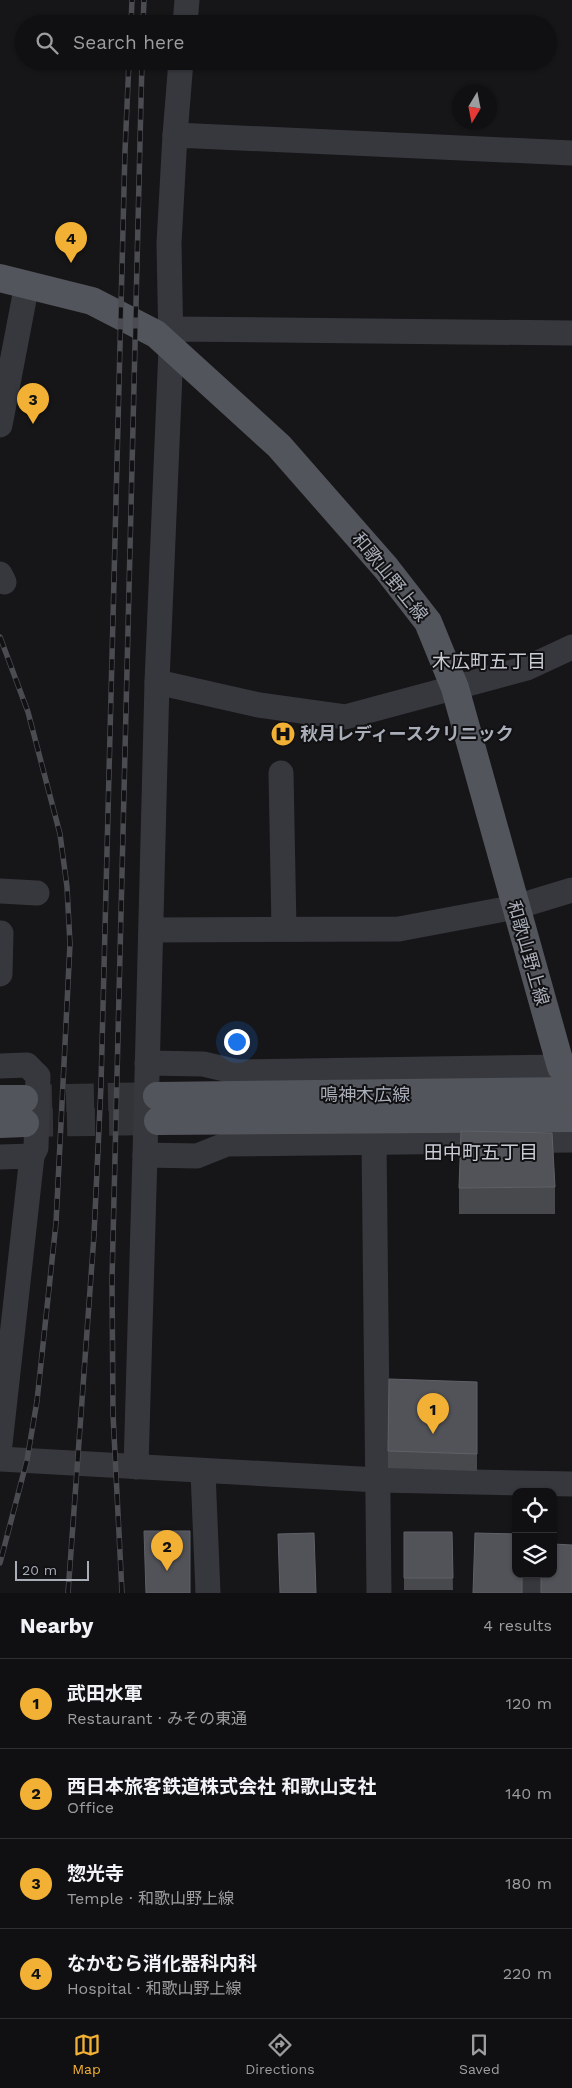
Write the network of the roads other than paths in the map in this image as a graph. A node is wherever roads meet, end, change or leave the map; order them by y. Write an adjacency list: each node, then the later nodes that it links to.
1 (187, 0): 2 (street)
2 (186, 15)
3 (181, 70): 4 (street)
4 (175, 135): 5 (street); 9 (street)
5 (572, 153)
6 (0, 278): 7 (main road, 和歌山野上線)
7 (27, 284): 9 (main road, 和歌山野上線); 10 (street)
8 (572, 333): 9 (street)
9 (166, 337): 12 (street); 13 (main road, 和歌山野上線)
10 (0, 425)
11 (572, 647): 13 (street)
12 (157, 682): 13 (street); 20 (street)
13 (455, 688): 18 (main road, 和歌山野上線)
14 (281, 773): 19 (street)
15 (572, 890): 18 (street)
16 (0, 891): 17 (street)
17 (37, 893)
18 (516, 908): 19 (street); 25 (main road, 和歌山野上線)
19 (284, 929): 20 (street)
20 (152, 930): 23 (street)
21 (1, 934): 22 (street)
22 (0, 974)
23 (147, 1064): 25 (street); 30 (street)
24 (0, 1066): 31 (street)
25 (566, 1068)
26 (572, 1092): 27 (main road, 鳴神木広線)
27 (572, 1118)
28 (572, 1140): 29 (street)
29 (374, 1141): 30 (street); 37 (street)
30 (145, 1155): 35 (street)
31 (32, 1156): 32 (street); 33 (street)
32 (0, 1157)
33 (0, 1444)
34 (0, 1459): 35 (street)
35 (136, 1467): 36 (street)
36 (203, 1472): 37 (street); 41 (street)
37 (378, 1480): 39 (street); 42 (street)
38 (572, 1484): 39 (street)
39 (534, 1487)
40 (532, 1578): 43 (street)
41 (208, 1593)
42 (379, 1593)
43 (531, 1593)

